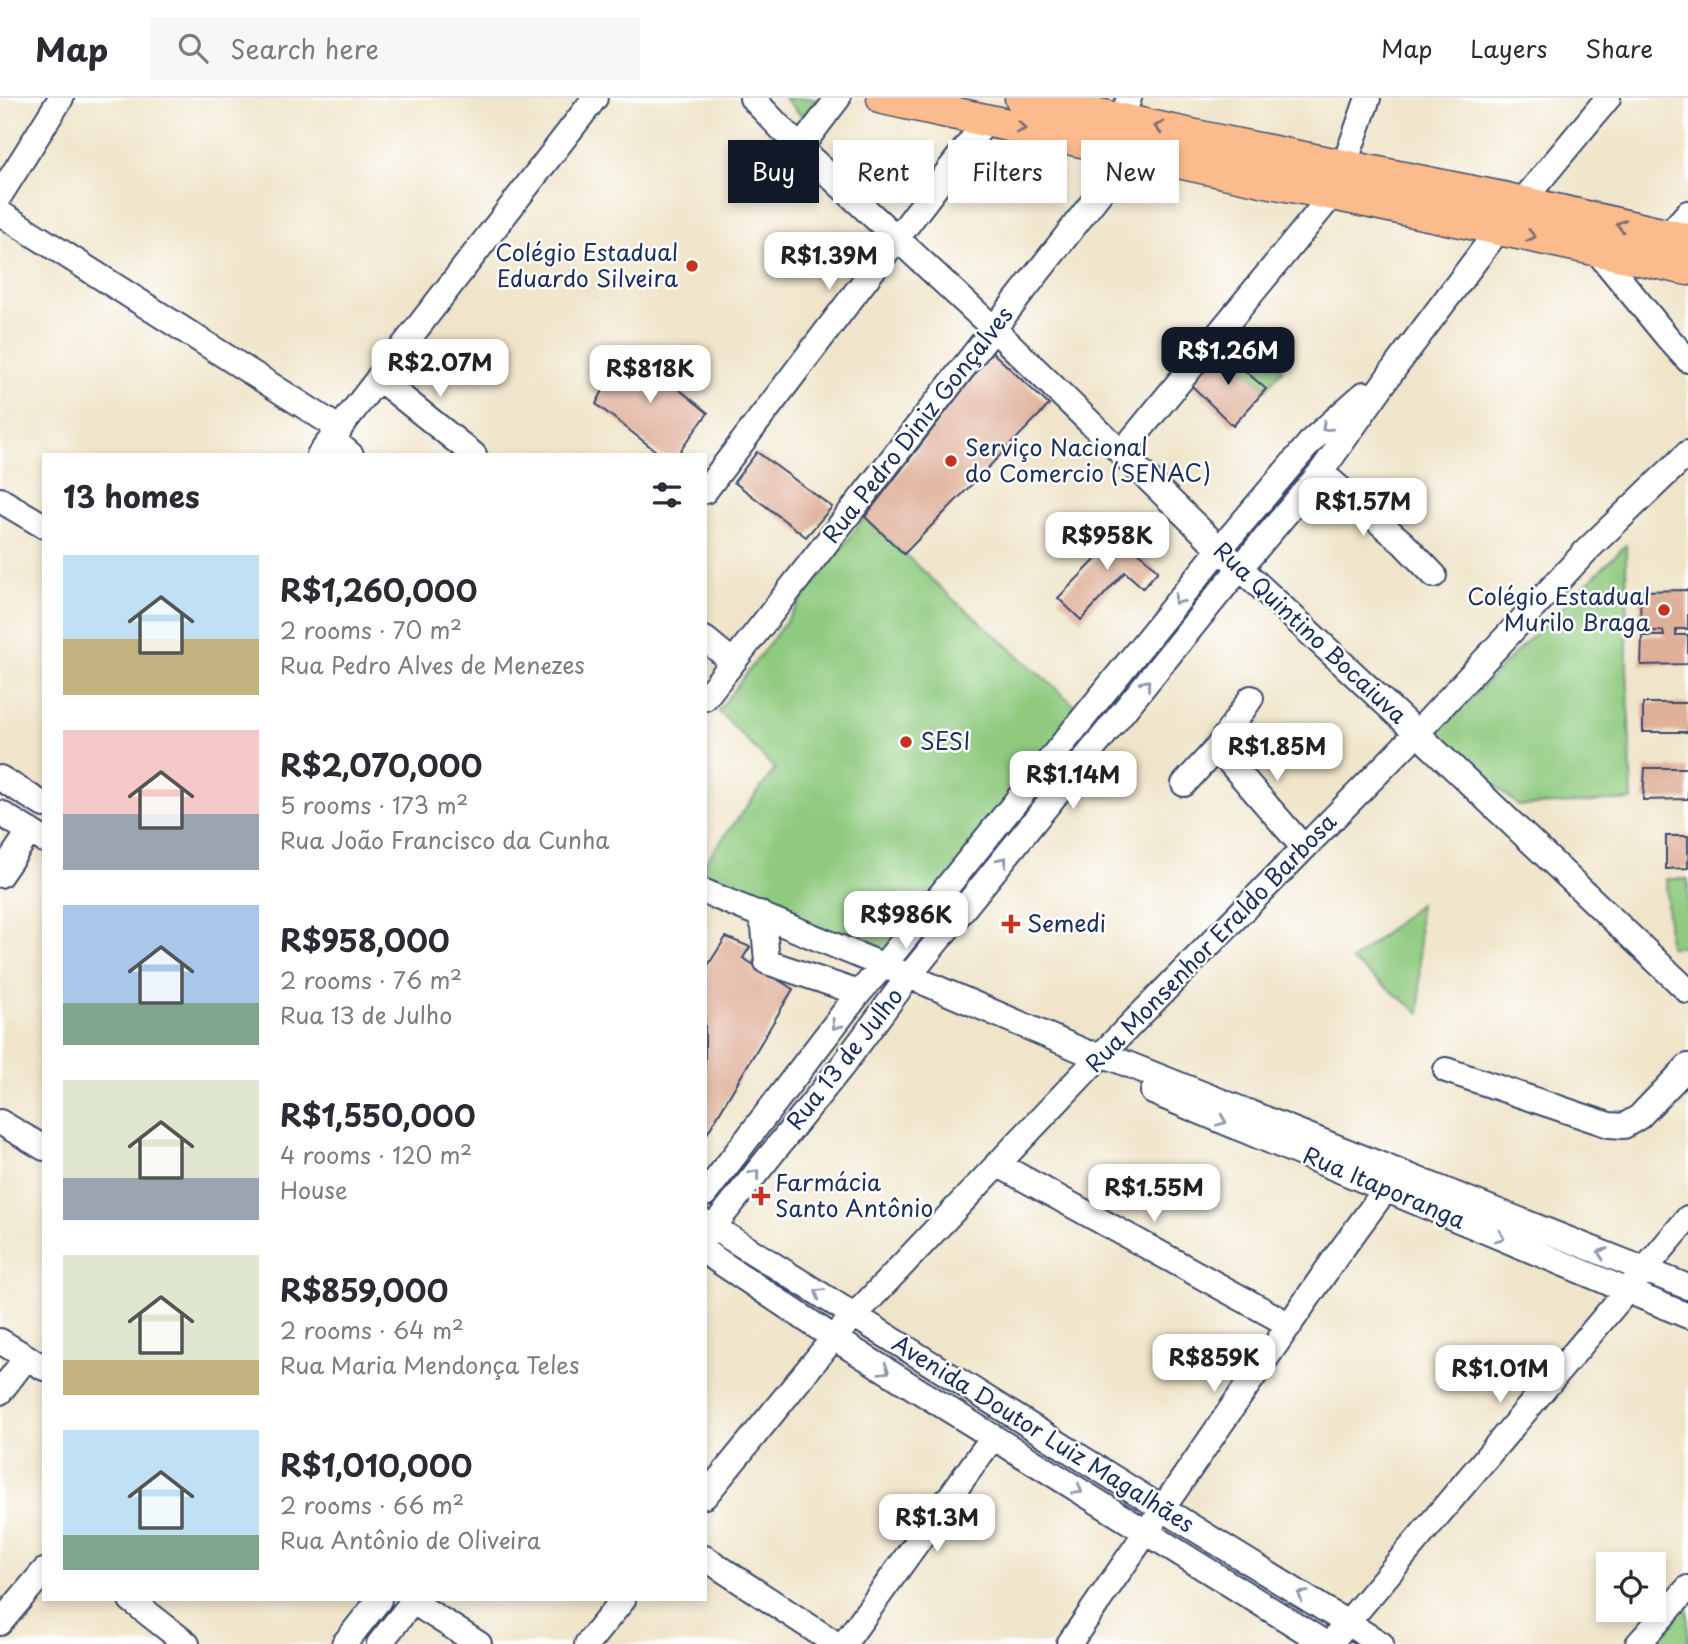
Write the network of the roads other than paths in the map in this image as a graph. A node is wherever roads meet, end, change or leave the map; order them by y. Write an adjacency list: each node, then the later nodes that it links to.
1 (61, 98): 19 (street)
2 (596, 98): 32 (street)
3 (752, 98): 11 (street, Rua Quintino Bocaiuva)
4 (838, 98): 12 (street)
5 (883, 98): 10 (main road)
6 (1021, 98): 9 (main road)
7 (1368, 98): 17 (street)
8 (1608, 98): 21 (street)
9 (1126, 108): 15 (main road, one-way to 9)
10 (988, 120): 13 (main road, one-way to 13); 26 (street)
11 (792, 140)
12 (806, 140)
13 (1081, 141)
14 (1179, 154): 15 (main road)
15 (1218, 156): 17 (main road)
16 (819, 166): 26 (street, Rua Quintino Bocaiuva)
17 (1339, 180): 18 (main road); 23 (main road); 36 (street)
18 (1444, 187): 21 (main road); 23 (main road)
19 (0, 195)
20 (1092, 203): 29 (street, Rua Pedro Diniz Gonçalves)
21 (1521, 203): 25 (main road, one-way to 21)
22 (0, 212): 33 (street)
23 (1428, 214): 24 (main road)
24 (1499, 229): 27 (main road, one-way to 27); 31 (street, Rua 13 de Julho)
25 (1681, 230)
26 (898, 240): 29 (street, Rua Quintino Bocaiuva); 39 (street)
27 (1595, 250): 28 (main road); 30 (street)
28 (1688, 270)
29 (993, 328): 36 (street, Rua Quintino Bocaiuva); 46 (street, Rua Pedro Diniz Gonçalves)
30 (1688, 360)
31 (1396, 366): 38 (street, Rua 13 de Julho); 42 (street, Rua 13 de Julho, one-way to 42)
32 (378, 378): 33 (street); 35 (street)
33 (330, 441): 34 (street)
34 (348, 453)
35 (472, 453)
36 (1121, 453): 42 (street, Rua Quintino Bocaiuva)
37 (1688, 453): 49 (street, Rua Monsenhor Eraldo Barbosa)
38 (1321, 472): 43 (street, Rua 13 de Julho); 44 (street)
39 (707, 488)
40 (0, 500): 41 (street)
41 (42, 525)
42 (1220, 549): 43 (street, Rua Quintino Bocaiuva); 60 (street, Rua 13 de Julho, one-way to 60)
43 (1240, 568): 49 (street, Rua Quintino Bocaiuva); 61 (street, Rua 13 de Julho, one-way to 43)
44 (1434, 575)
45 (707, 641): 46 (street)
46 (733, 662): 47 (street, Rua Pedro Diniz Gonçalves)
47 (707, 695)
48 (1251, 698): 50 (street)
49 (1417, 733): 56 (street, Rua Monsenhor Eraldo Barbosa); 62 (street, Rua Quintino Bocaiuva)
50 (1217, 748): 52 (street); 56 (street)
51 (0, 778): 53 (street)
52 (1184, 784)
53 (42, 804)
54 (0, 813): 55 (street)
55 (37, 835): 57 (street)
56 (1303, 847): 64 (street, Rua Monsenhor Eraldo Barbosa)
57 (0, 875)
58 (707, 893): 59 (street, Rua Itaporanga)
59 (759, 913): 60 (street, Rua Itaporanga); 63 (street)
60 (883, 966): 61 (street, Rua Itaporanga); 63 (street, Rua 13 de Julho)
61 (909, 976): 64 (street, Rua Itaporanga); 73 (street, Rua 13 de Julho, one-way to 61)
62 (1688, 992)
63 (859, 993): 71 (street, Rua 13 de Julho, one-way to 71)
64 (1094, 1058): 69 (street, Rua Monsenhor Eraldo Barbosa); 70 (street, Rua Itaporanga)
65 (1688, 1066): 66 (street)
66 (1446, 1070)
67 (0, 1122): 68 (street)
68 (42, 1148)
69 (997, 1164): 78 (street, Rua Monsenhor Eraldo Barbosa); 80 (street)
70 (1393, 1181): 75 (street, Rua Itaporanga, one-way to 70); 77 (street, Rua Itaporanga, one-way to 77); 80 (street)
71 (707, 1191)
72 (1688, 1218): 75 (street)
73 (707, 1228): 78 (street, Avenida Doutor Luiz Magalhães, one-way to 73)
74 (707, 1253): 81 (street, Avenida Doutor Luiz Magalhães)
75 (1644, 1269): 76 (street, Rua Itaporanga); 77 (street)
76 (1688, 1287)
77 (1627, 1291): 79 (street, Rua Itaporanga); 98 (street)
78 (854, 1315): 81 (street, Rua Monsenhor Eraldo Barbosa); 87 (street, Avenida Doutor Luiz Magalhães)
79 (1688, 1316)
80 (1290, 1325): 87 (street)
81 (834, 1338): 85 (street, Avenida Doutor Luiz Magalhães, one-way to 85); 86 (street, Rua Monsenhor Eraldo Barbosa)
82 (0, 1341): 83 (street)
83 (35, 1363): 84 (street)
84 (0, 1392)
85 (993, 1437): 88 (street, Avenida Doutor Luiz Magalhães, one-way to 88); 105 (street)
86 (707, 1494)
87 (1163, 1509): 88 (street); 98 (street, Avenida Doutor Luiz Magalhães, one-way to 87)
88 (1146, 1533): 98 (street, Avenida Doutor Luiz Magalhães); 106 (street)
89 (707, 1559): 104 (street)
90 (42, 1573): 97 (street)
91 (1688, 1588): 108 (street)
92 (132, 1601): 99 (street)
93 (378, 1601): 100 (street)
94 (411, 1601): 101 (street)
95 (414, 1601): 102 (street)
96 (622, 1601): 103 (street)
97 (0, 1623)
98 (1335, 1636): 107 (street, Avenida Doutor Luiz Magalhães)
99 (187, 1644)
100 (344, 1644)
101 (379, 1644)
102 (479, 1644)
103 (587, 1644)
104 (836, 1644)
105 (844, 1644)
106 (1069, 1644)
107 (1381, 1644)
108 (1638, 1644)

